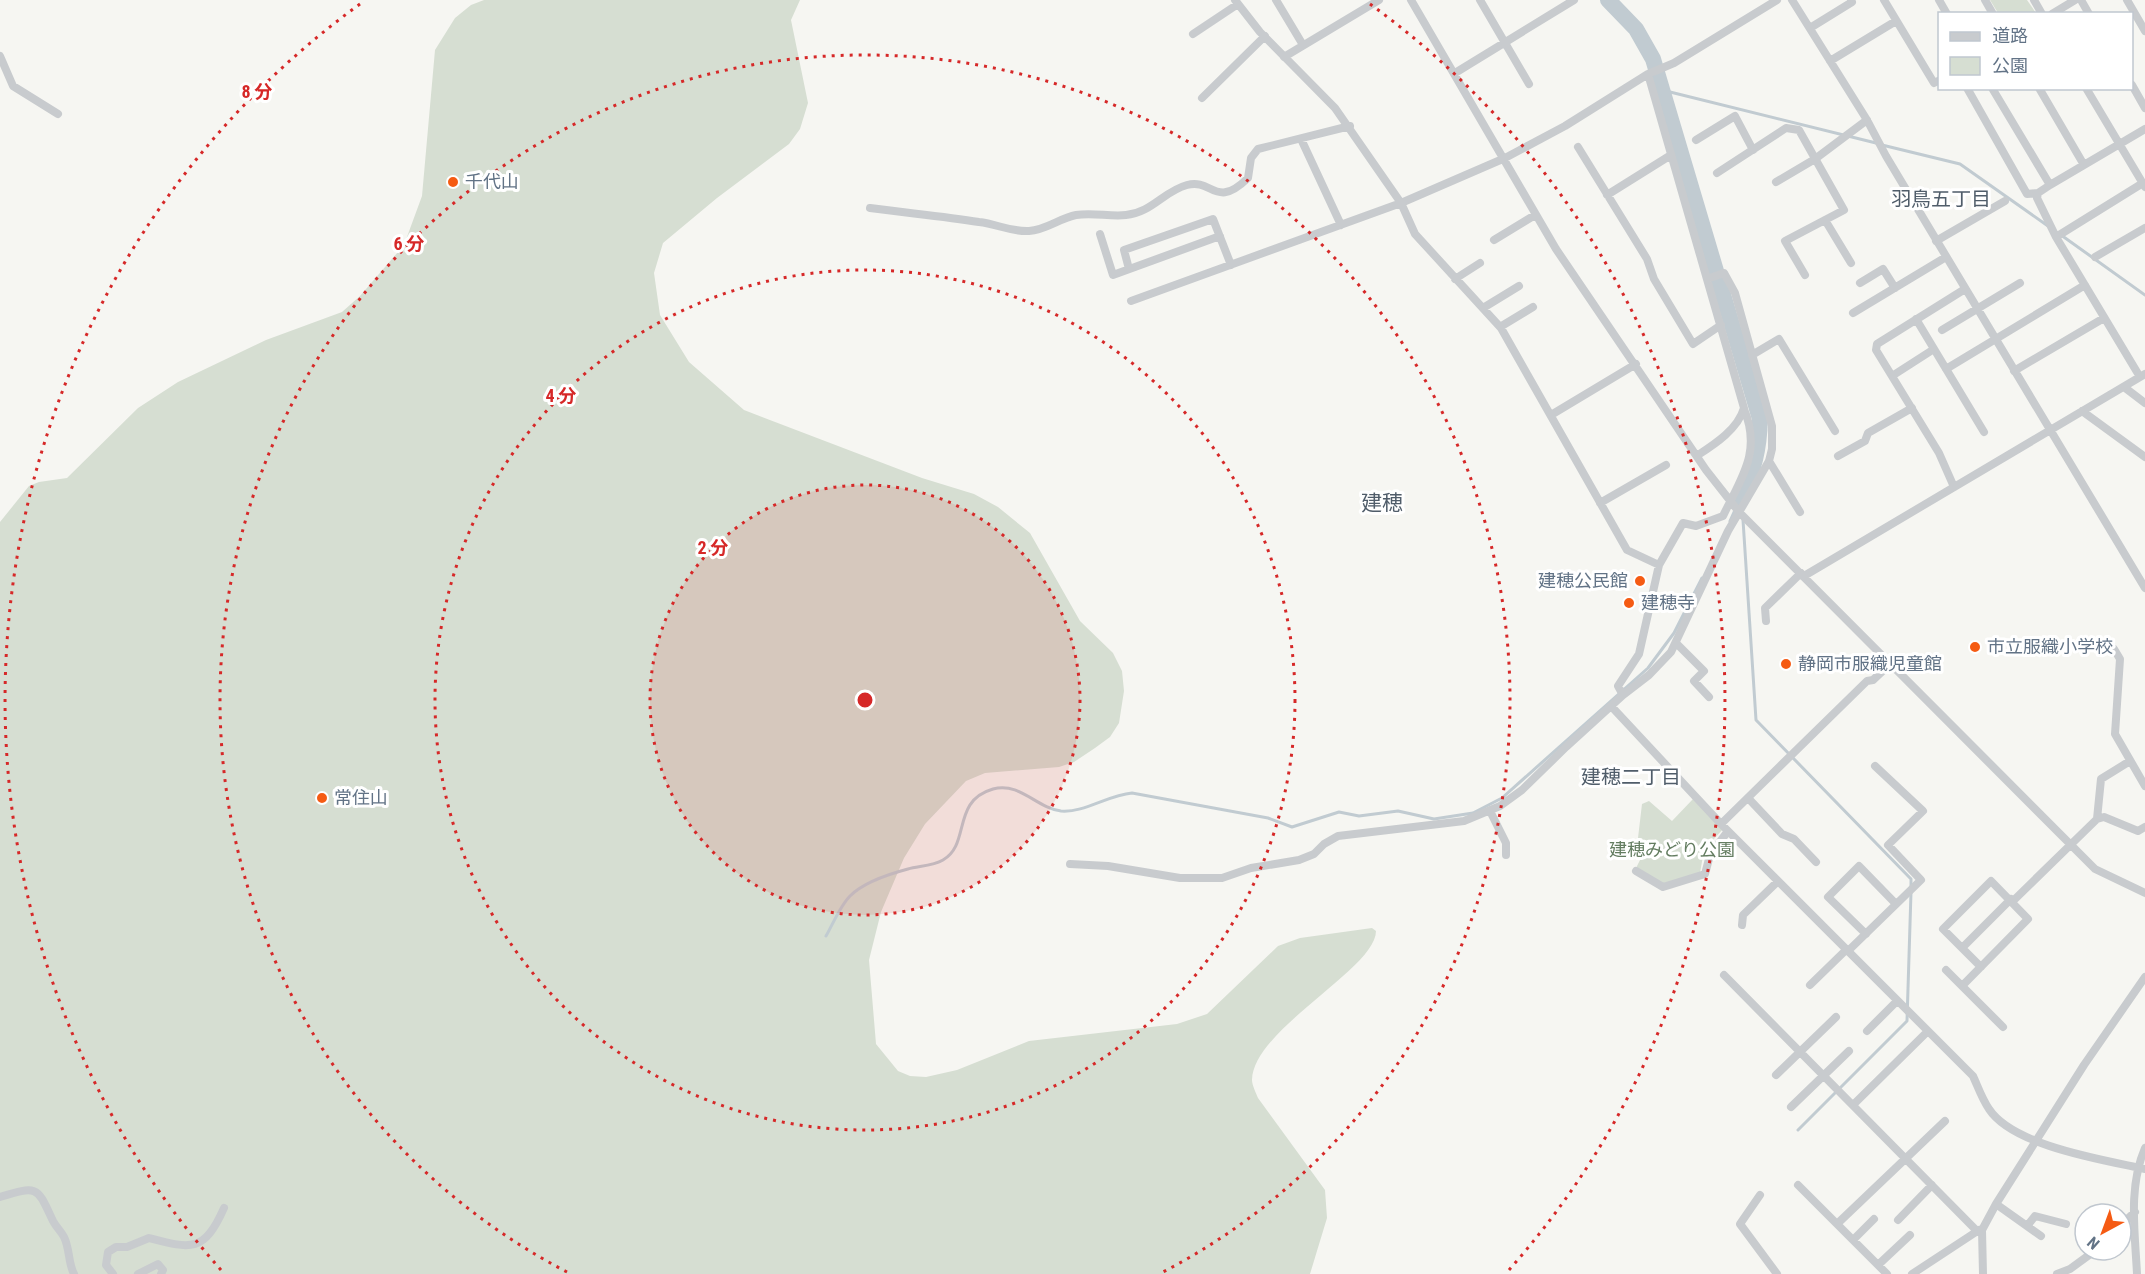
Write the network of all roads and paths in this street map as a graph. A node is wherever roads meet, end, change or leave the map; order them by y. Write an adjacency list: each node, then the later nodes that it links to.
1 (1276, 0): 20 (street)
2 (1378, 0): 20 (street)
3 (1411, 0): 24 (street)
4 (1480, 0): 19 (street)
5 (1574, 0): 19 (street)
6 (1777, 0): 25 (street)
7 (1792, 0): 15 (street)
8 (1851, 0): 15 (street)
9 (1884, 0): 14 (street)
10 (2075, 0): 13 (street)
11 (2127, 0): 16 (street)
12 (1237, 2): 17 (street); 18 (street)
13 (2055, 12)
14 (1896, 21): 23 (street); 26 (street)
15 (1810, 28): 23 (street)
16 (2145, 31)
17 (1193, 34)
18 (1265, 36): 22 (street); 33 (street)
19 (1506, 42): 24 (street); 27 (street)
20 (1303, 45): 22 (street)
21 (0, 56): 35 (street)
22 (1284, 57): 37 (street)
23 (1830, 61): 36 (street)
24 (1455, 73): 45 (street)
25 (1648, 74): 44 (street); 45 (street)
26 (1938, 81)
27 (1529, 84)
28 (2133, 87): 34 (street)
29 (1968, 90): 52 (street)
30 (1993, 90): 50 (street)
31 (2040, 90): 47 (street)
32 (2087, 90): 41 (street)
33 (1202, 98)
34 (2145, 108)
35 (58, 114)
36 (1867, 120): 46 (street); 65 (street)
37 (1350, 126): 39 (street); 55 (street)
38 (2145, 129): 41 (street)
39 (1301, 139): 56 (street); 59 (street)
40 (1696, 140): 43 (street)
41 (2119, 144): 47 (street); 51 (street)
42 (1578, 147): 53 (street)
43 (1753, 150): 46 (street); 48 (street)
44 (1671, 155): 53 (street); 74 (street)
45 (1505, 158): 55 (street); 57 (street)
46 (1815, 159): 49 (street); 58 (street)
47 (2084, 165): 50 (street)
48 (1717, 173)
49 (1776, 182)
50 (2050, 185): 52 (street)
51 (2144, 185): 63 (street)
52 (2038, 193): 63 (street)
53 (1607, 195): 88 (street)
54 (2005, 201): 65 (street)
55 (1401, 202): 59 (street); 73 (street)
56 (870, 208)
57 (1535, 215): 64 (street); 94 (street)
58 (1825, 220): 69 (street); 72 (street)
59 (1341, 225): 70 (street)
60 (2145, 228): 67 (street)
61 (1100, 234): 71 (street)
62 (1220, 236): 70 (street); 71 (street); 71 (street)
63 (2056, 237): 77 (street)
64 (1494, 240)
65 (1936, 241): 66 (street)
66 (1946, 257): 79 (street); 80 (street)
67 (2095, 257)
68 (1480, 262): 73 (street)
69 (1851, 263)
70 (1232, 265): 81 (street)
71 (1129, 269)
72 (1805, 275)
73 (1455, 279): 83 (street)
74 (1707, 279): 88 (street); 93 (street)
75 (1860, 283): 79 (street)
76 (2020, 283): 84 (street)
77 (2085, 285): 86 (street); 91 (street)
78 (1519, 286): 83 (street)
79 (1895, 288): 85 (street)
80 (1965, 289): 84 (street); 87 (street)
81 (1131, 302)
82 (1533, 307): 89 (street)
83 (1484, 308): 89 (street)
84 (1977, 308): 90 (street); 91 (street)
85 (1852, 313)
86 (2104, 318): 96 (street); 98 (street)
87 (1916, 319): 92 (street); 97 (street)
88 (1721, 325): 101 (street)
89 (1500, 327): 104 (street)
90 (1942, 330)
91 (1996, 340): 95 (street); 96 (street)
92 (1934, 350): 95 (street); 97 (street)
93 (1752, 355): 106 (street); 111 (street)
94 (1636, 364): 104 (street); 108 (street)
95 (1946, 369): 107 (street)
96 (2014, 371): 105 (street)
97 (1892, 376): 102 (street)
98 (2142, 376): 99 (street)
99 (2124, 387): 100 (street); 103 (street)
100 (2145, 404)
101 (1744, 408): 108 (street); 114 (street)
102 (1912, 408): 109 (street); 113 (street)
103 (2082, 411): 105 (street); 110 (street)
104 (1551, 415): 115 (street)
105 (2049, 430): 113 (street); 120 (street)
106 (1835, 431)
107 (1984, 432)
108 (1698, 455): 114 (street)
109 (1838, 456)
110 (2145, 457)
111 (1769, 461): 116 (street); 117 (street)
112 (1666, 465): 115 (street)
113 (1954, 487): 119 (street)
114 (1730, 501): 116 (street); 118 (street)
115 (1600, 503): 118 (street)
116 (1738, 512): 119 (street); 122 (street)
117 (1800, 512)
118 (1659, 565): 125 (street)
119 (1802, 575): 121 (street); 124 (street)
120 (2144, 585)
121 (1766, 621)
122 (1676, 644): 125 (street); 126 (street)
123 (2114, 649): 128 (street)
124 (1890, 664): 131 (street); 137 (street)
125 (1623, 695): 127 (street)
126 (1709, 697)
127 (1611, 706): 132 (street); 134 (street)
128 (2130, 761): 130 (street); 133 (street)
129 (1875, 766): 145 (street)
130 (2145, 786)
131 (1748, 798): 134 (street); 139 (street)
132 (1490, 811): 138 (street); 140 (street)
133 (2097, 819): 135 (street); 137 (street)
134 (1721, 824): 136 (street)
135 (2145, 827)
136 (1728, 831): 141 (street); 142 (street)
137 (2070, 845): 143 (street); 144 (street)
138 (1506, 855)
139 (1816, 862)
140 (1070, 864)
141 (1636, 871)
142 (1778, 881): 146 (street); 149 (street)
143 (2145, 893)
144 (2012, 900): 148 (street); 148 (street); 150 (street)
145 (1896, 904): 147 (street); 147 (street)
146 (1742, 925)
147 (1866, 934): 149 (street)
148 (1962, 948): 150 (street)
149 (1847, 951): 154 (street); 156 (street)
150 (1981, 967): 155 (street)
151 (1946, 970): 155 (street)
152 (1724, 975): 162 (street)
153 (2145, 977): 168 (street)
154 (1810, 985)
155 (1962, 986): 158 (street)
156 (1897, 1001): 159 (street); 160 (street)
157 (1836, 1017): 162 (street)
158 (2003, 1027)
159 (1867, 1030)
160 (1927, 1032): 165 (street); 168 (street)
161 (1850, 1051): 164 (street)
162 (1800, 1052): 163 (street); 164 (street)
163 (1776, 1075)
164 (1824, 1076): 165 (street); 166 (street)
165 (1852, 1105): 170 (street)
166 (1791, 1107)
167 (1945, 1120): 170 (street)
168 (2035, 1142): 171 (street); 176 (street)
169 (2145, 1148): 171 (street)
170 (1905, 1158): 173 (street); 181 (street)
171 (2141, 1168): 178 (street)
172 (1798, 1185): 181 (street)
173 (1932, 1185): 180 (street); 184 (street)
174 (1760, 1195): 194 (street)
175 (0, 1197): 190 (street)
176 (1996, 1204): 183 (street); 184 (street)
177 (224, 1208): 191 (street)
178 (2135, 1212): 199 (street)
179 (1874, 1220): 187 (street)
180 (1898, 1220)
181 (1838, 1224): 187 (street)
182 (2066, 1224): 183 (street)
183 (2027, 1226): 186 (street)
184 (1979, 1230): 196 (street); 197 (street)
185 (1910, 1235): 189 (street)
186 (2041, 1236)
187 (1853, 1240): 189 (street)
188 (2080, 1262): 198 (street)
189 (1878, 1265): 195 (street)
190 (74, 1274)
191 (113, 1274)
192 (138, 1274): 193 (street)
193 (161, 1274)
194 (1777, 1274)
195 (1887, 1274)
196 (1912, 1274)
197 (1983, 1274)
198 (2057, 1274)
199 (2137, 1274)

